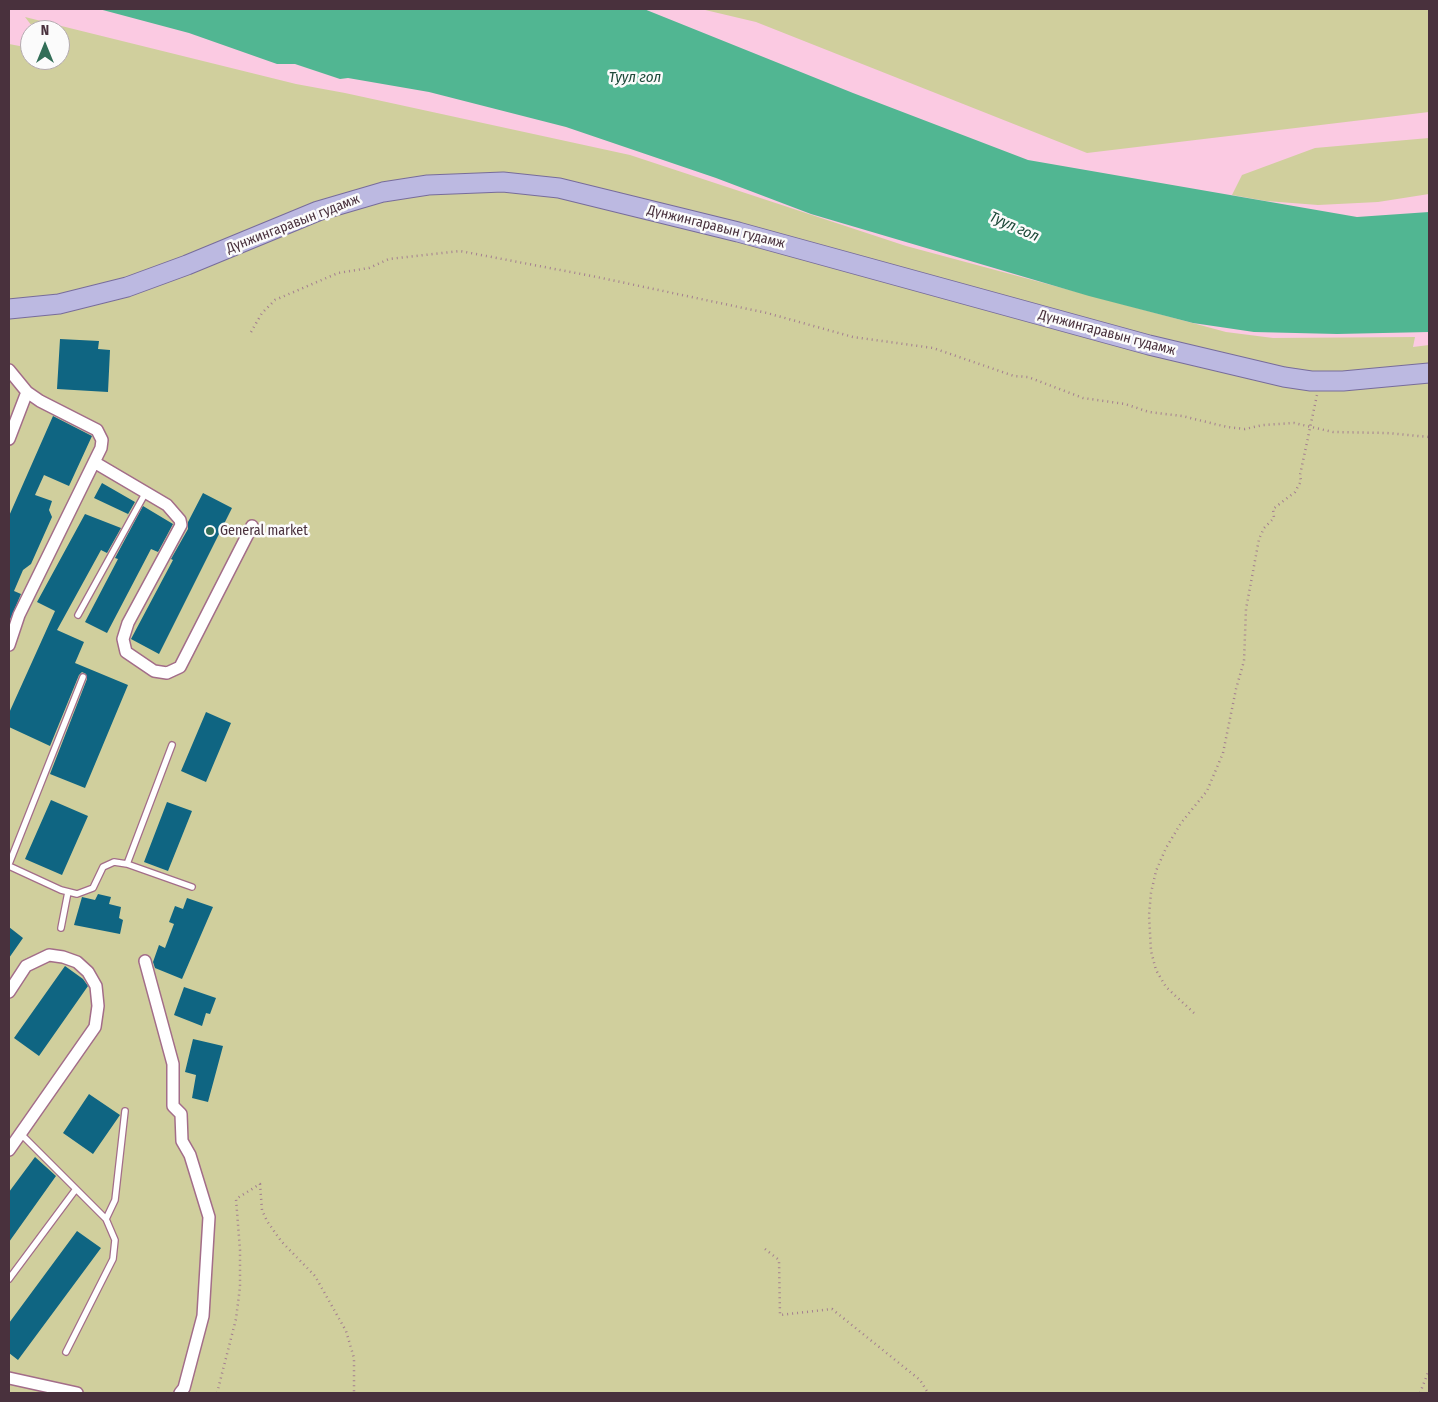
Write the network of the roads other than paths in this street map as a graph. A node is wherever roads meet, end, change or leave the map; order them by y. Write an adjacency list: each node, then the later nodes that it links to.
1 (9, 309): 3 (main road, Дүнжингаравын гудамж)
2 (9, 370): 4 (street)
3 (1429, 373)
4 (27, 392): 5 (street); 6 (street)
5 (9, 440)
6 (94, 462): 7 (street); 10 (street)
7 (146, 492): 8 (street); 9 (lane)
8 (252, 526)
9 (78, 615)
10 (9, 645)
11 (83, 677): 14 (lane)
12 (172, 745): 13 (lane)
13 (127, 864): 15 (lane); 16 (lane)
14 (9, 865): 16 (lane)
15 (192, 886)
16 (68, 892): 17 (lane)
17 (62, 928)
18 (145, 961): 29 (street)
19 (9, 992): 21 (street)
20 (125, 1111): 24 (lane)
21 (22, 1134): 22 (street); 23 (lane)
22 (9, 1150)
23 (76, 1189): 24 (lane); 25 (lane)
24 (106, 1219): 26 (lane)
25 (9, 1279)
26 (66, 1352)
27 (9, 1378): 28 (street)
28 (77, 1393)
29 (180, 1393)

